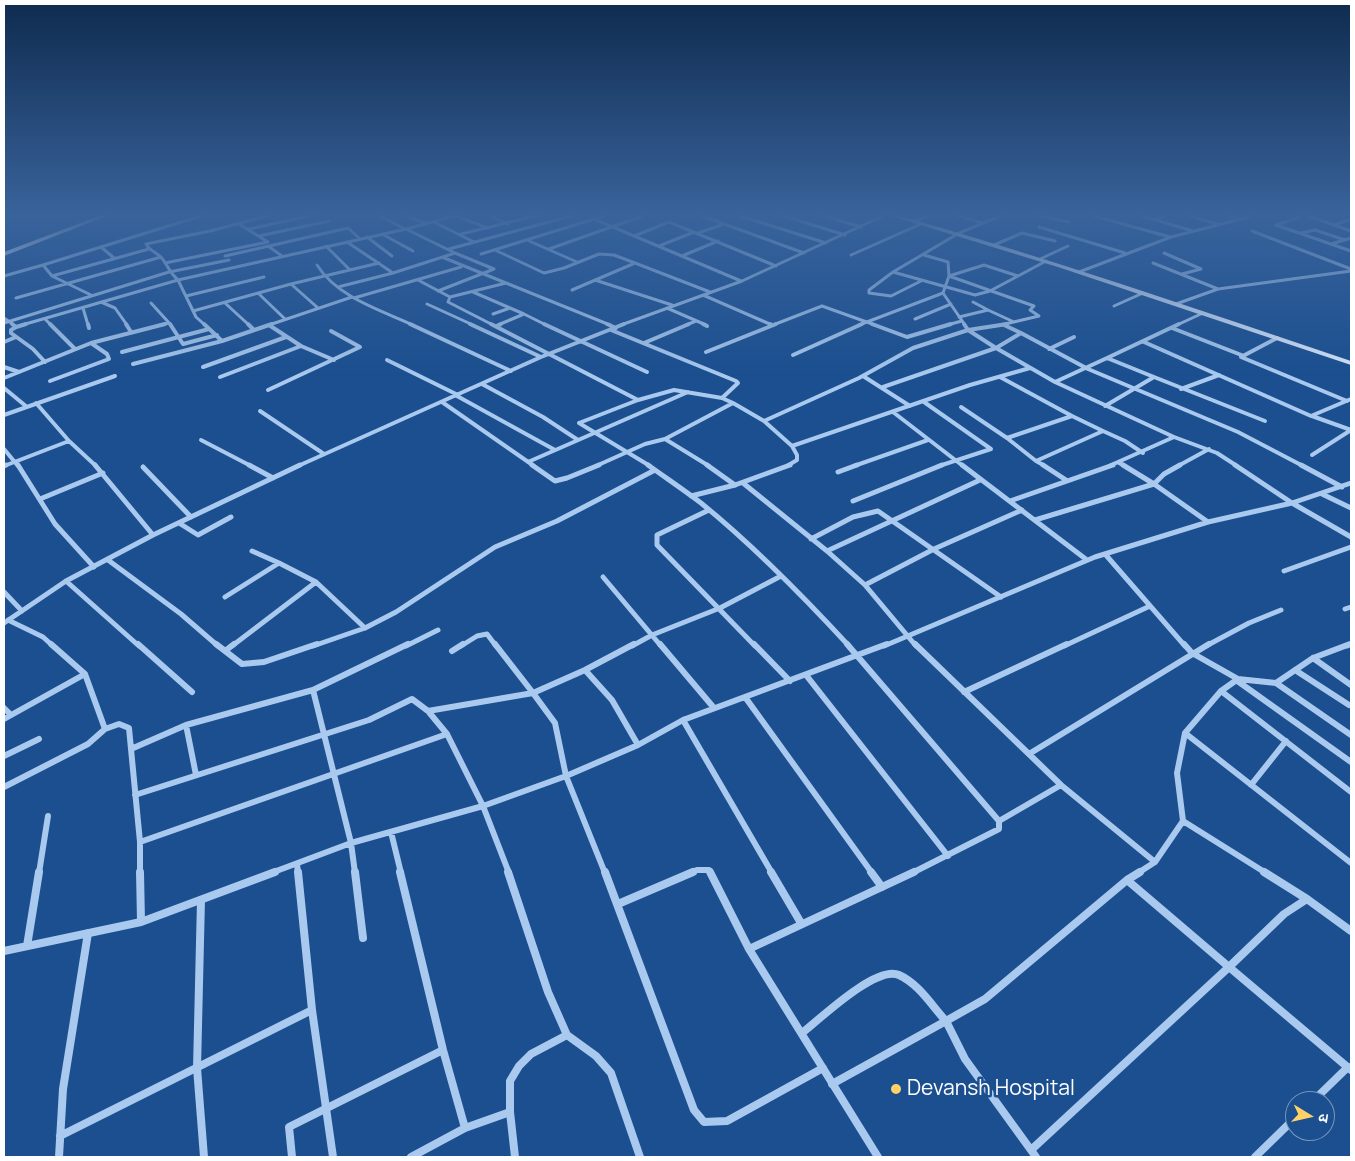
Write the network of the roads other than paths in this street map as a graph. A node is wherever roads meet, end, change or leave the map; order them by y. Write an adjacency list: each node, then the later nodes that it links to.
1 (31, 268): 38 (street)
2 (45, 268): 39 (street)
3 (79, 268): 39 (street)
4 (122, 268): 49 (street)
5 (168, 268): 32 (street)
6 (189, 268): 32 (street)
7 (229, 268): 44 (street)
8 (319, 268): 40 (street)
9 (358, 268): 30 (street)
10 (387, 268): 33 (street)
11 (405, 268): 33 (street)
12 (454, 268): 45 (street)
13 (466, 268): 36 (street)
14 (492, 268): 36 (street)
15 (534, 268): 16 (street)
16 (562, 268)
17 (623, 268): 46 (street)
18 (648, 268): 59 (street)
19 (711, 268): 47 (street)
20 (771, 268): 47 (street)
21 (900, 268): 34 (street)
22 (948, 268): 41 (street)
23 (975, 268): 41 (street)
24 (993, 268): 42 (street)
25 (1030, 268): 42 (street)
26 (1068, 268): 35 (street)
27 (1088, 268): 35 (street)
28 (1166, 268): 37 (street)
29 (1199, 268): 37 (street)
30 (350, 270): 40 (street)
31 (1351, 270): 54 (street)
32 (170, 272): 44 (street); 64 (street)
33 (393, 272): 52 (street)
34 (893, 272): 48 (street); 48 (street)
35 (1079, 272): 61 (street)
36 (482, 275): 50 (street); 56 (street)
37 (1182, 275): 54 (street)
38 (4, 276)
39 (52, 276): 49 (street)
40 (324, 276): 51 (street); 52 (street)
41 (949, 276): 53 (street); 57 (street)
42 (1018, 276): 57 (street)
43 (264, 277): 65 (street)
44 (178, 280): 65 (street); 69 (street)
45 (417, 280): 56 (street); 68 (street)
46 (595, 280): 55 (street); 76 (street)
47 (742, 281): 59 (street)
48 (921, 281): 53 (street)
49 (70, 283): 64 (street); 67 (street)
50 (506, 283): 58 (street); 106 (street)
51 (291, 284): 62 (street); 80 (street)
52 (338, 287): 68 (street)
53 (944, 288): 57 (street); 60 (street)
54 (1218, 289): 75 (street)
55 (572, 290)
56 (438, 291): 66 (street)
57 (990, 291): 96 (street)
58 (473, 292): 66 (street); 81 (street)
59 (710, 292): 63 (street)
60 (943, 293): 74 (street); 95 (street)
61 (1143, 293): 75 (street); 77 (street)
62 (259, 294): 72 (street); 90 (street)
63 (703, 295): 76 (street); 99 (street)
64 (91, 296): 94 (street)
65 (186, 296): 83 (street)
66 (450, 297): 101 (street)
67 (16, 298)
68 (353, 298): 80 (street); 146 (street)
69 (102, 302): 79 (street); 112 (street)
70 (973, 302): 82 (street)
71 (151, 303): 97 (street)
72 (225, 303): 83 (street); 108 (street)
73 (427, 304): 135 (street)
74 (951, 304): 87 (street); 91 (street)
75 (1176, 304): 84 (street)
76 (672, 305): 78 (street)
77 (1114, 306)
78 (667, 307): 92 (street); 106 (street)
79 (83, 308): 89 (street); 104 (street)
80 (318, 308): 90 (street)
81 (510, 308): 85 (street); 86 (street)
82 (988, 310): 87 (street); 96 (street)
83 (193, 311): 105 (street)
84 (1203, 313): 107 (street); 119 (street)
85 (493, 314)
86 (524, 314): 101 (street); 122 (street)
87 (959, 317): 93 (street)
88 (4, 318): 94 (street)
89 (45, 319): 103 (street); 128 (street)
90 (285, 319): 98 (street)
91 (915, 319)
92 (696, 321): 102 (street); 125 (street)
93 (962, 321): 95 (street); 110 (street)
94 (6, 322): 103 (street)
95 (867, 322): 99 (street); 133 (street)
96 (1015, 322): 100 (street)
97 (169, 323): 112 (street); 115 (street)
98 (269, 325): 108 (street); 117 (street)
99 (772, 325): 131 (street)
100 (1004, 325): 110 (street); 113 (street)
101 (497, 326): 132 (street)
102 (707, 326)
103 (16, 328): 116 (street)
104 (89, 328)
105 (209, 328): 114 (street); 115 (street)
106 (616, 328): 109 (street)
107 (1172, 328): 123 (street); 134 (street)
108 (254, 330): 120 (street)
109 (611, 330): 122 (street); 125 (street)
110 (968, 330): 127 (street); 150 (street)
111 (331, 331): 137 (street)
112 (131, 332): 124 (street)
113 (1021, 333): 127 (street); 129 (street)
114 (217, 335): 115 (street); 120 (street)
115 (177, 336): 130 (street)
116 (16, 337): 121 (street); 139 (street)
117 (286, 337): 126 (street); 143 (street)
118 (1074, 337): 129 (street)
119 (1276, 338): 134 (street); 140 (street)
120 (222, 341): 141 (street)
121 (4, 342)
122 (579, 342): 132 (street); 148 (street)
123 (1144, 342): 136 (street); 151 (street)
124 (91, 343): 128 (street); 156 (street)
125 (644, 343): 166 (street)
126 (301, 346): 137 (street); 152 (street)
127 (996, 348): 144 (street); 159 (street)
128 (75, 349): 139 (street)
129 (1049, 349): 145 (street)
130 (122, 352)
131 (706, 352)
132 (551, 354): 135 (street); 167 (street)
133 (794, 355)
134 (1244, 356): 168 (street)
135 (542, 357): 146 (street)
136 (1107, 358): 145 (street); 154 (street)
137 (334, 360): 163 (street)
138 (388, 360): 165 (street)
139 (45, 362): 147 (street)
140 (1351, 363)
141 (133, 364)
142 (4, 367): 147 (street)
143 (203, 367)
144 (1030, 368): 153 (street); 157 (street)
145 (1088, 368): 157 (street); 161 (street)
146 (511, 371): 158 (street)
147 (19, 372): 155 (street)
148 (647, 372)
149 (116, 376): 171 (street)
150 (863, 376): 159 (street); 182 (street)
151 (1219, 376): 162 (street); 181 (street)
152 (220, 377)
153 (1000, 377): 170 (street); 180 (street)
154 (1154, 377): 161 (street); 162 (street)
155 (4, 378)
156 (50, 381)
157 (1055, 382): 174 (street)
158 (482, 384): 165 (street); 191 (street)
159 (883, 387): 173 (street)
160 (4, 388): 175 (street)
161 (1135, 388): 174 (street); 219 (street)
162 (1180, 389): 183 (street)
163 (268, 390)
164 (688, 392): 166 (street); 167 (street); 185 (street)
165 (458, 395): 169 (street); 197 (street)
166 (722, 398): 172 (street)
167 (638, 400): 185 (street)
168 (1349, 400): 181 (street)
169 (442, 402): 200 (street); 204 (street)
170 (924, 402): 173 (street); 205 (street)
171 (36, 403): 175 (street); 193 (street)
172 (733, 403): 182 (street); 189 (street)
173 (910, 406): 178 (street)
174 (1105, 406): 187 (street)
175 (27, 407): 179 (street)
176 (960, 407): 188 (street)
177 (260, 411): 200 (street)
178 (894, 412): 192 (street); 194 (street)
179 (4, 415)
180 (1072, 416): 186 (street); 188 (street)
181 (1311, 416): 184 (street)
182 (764, 421): 194 (street)
183 (1265, 421)
184 (1351, 430): 201 (street)
185 (597, 432): 191 (street); 198 (street)
186 (1102, 432): 199 (street); 202 (street)
187 (1174, 437): 195 (street); 199 (street)
188 (1007, 438): 202 (street)
189 (665, 439): 198 (street); 218 (street)
190 (201, 440): 212 (street)
191 (578, 440): 197 (street)
192 (928, 440): 205 (street); 210 (street)
193 (69, 441): 203 (street); 211 (street)
194 (792, 446): 215 (street)
195 (1209, 449): 217 (street); 225 (street)
196 (4, 450): 203 (street)
197 (555, 450): 204 (street)
198 (629, 451): 204 (street); 209 (street)
199 (1143, 453): 206 (street)
200 (324, 454): 212 (street)
201 (1312, 455)
202 (1036, 460): 214 (street)
203 (15, 461): 207 (street); 222 (street)
204 (528, 462)
205 (955, 462): 213 (street); 223 (street)
206 (1118, 463): 214 (street); 217 (street)
207 (4, 466)
208 (143, 467): 229 (street)
209 (655, 470): 221 (street); 263 (street)
210 (838, 472)
211 (103, 473): 222 (street); 235 (street)
212 (273, 478): 229 (street)
213 (980, 480): 224 (street); 232 (street)
214 (1066, 480): 224 (street)
215 (743, 483): 218 (street); 237 (street)
216 (1351, 483): 219 (street)
217 (1154, 484): 231 (street); 233 (street)
218 (735, 485): 221 (street)
219 (1342, 488): 220 (street)
220 (1322, 494): 225 (street); 226 (street)
221 (691, 496): 227 (street)
222 (40, 498): 246 (street)
223 (853, 501)
224 (1010, 501): 228 (street)
225 (1292, 503): 233 (street); 236 (street)
226 (1351, 508)
227 (709, 510): 248 (street); 258 (street)
228 (1022, 510): 231 (street); 239 (street)
229 (191, 517): 234 (street)
230 (231, 517): 234 (street)
231 (1035, 520): 244 (street)
232 (895, 521): 237 (street); 239 (street); 241 (street)
233 (1208, 522): 242 (street)
234 (179, 523): 235 (street)
235 (153, 535): 243 (street)
236 (1351, 537)
237 (811, 539): 241 (street)
238 (1351, 547): 247 (street)
239 (934, 549): 252 (street); 255 (street)
240 (252, 550): 245 (street)
241 (827, 551): 252 (street)
242 (1105, 554): 244 (street); 256 (street)
243 (108, 560): 246 (street); 268 (street)
244 (1087, 560): 255 (street)
245 (279, 563): 251 (street); 254 (street)
246 (94, 567): 250 (street)
247 (1284, 571)
248 (781, 576): 258 (street); 271 (street)
249 (603, 577): 265 (street)
250 (66, 581): 261 (street); 283 (street)
251 (316, 582): 263 (street); 268 (street)
252 (865, 585): 266 (street)
253 (4, 592): 261 (street)
254 (225, 597)
255 (1001, 597): 266 (street)
256 (1150, 606): 270 (street); 284 (street)
257 (1351, 607): 259 (street)
258 (720, 608): 265 (street); 278 (street)
259 (1344, 609)
260 (1281, 610): 270 (street)
261 (22, 611): 262 (street)
262 (6, 621): 275 (street)
263 (365, 628): 268 (street)
264 (438, 630): 281 (street)
265 (652, 635): 273 (street); 289 (street)
266 (907, 637): 271 (street); 284 (street)
267 (1351, 644): 272 (street)
268 (225, 651)
269 (452, 651): 285 (street)
270 (1192, 653): 277 (street); 304 (street)
271 (859, 656): 276 (street); 317 (street)
272 (1313, 658): 274 (street); 280 (street)
273 (585, 670): 285 (street); 302 (street)
274 (1294, 670): 279 (street); 287 (street)
275 (85, 674): 291 (street); 295 (street)
276 (806, 675): 278 (street); 322 (street)
277 (1237, 680): 279 (street); 282 (street); 306 (street)
278 (790, 681): 286 (street)
279 (1276, 683): 298 (street)
280 (1351, 685)
281 (312, 690): 294 (street); 299 (street)
282 (1221, 691): 296 (street); 301 (street)
283 (192, 692)
284 (964, 692): 304 (street)
285 (533, 693): 290 (street); 309 (street)
286 (745, 697): 289 (street); 327 (street)
287 (1349, 705)
288 (4, 708): 291 (street)
289 (714, 708): 293 (street)
290 (428, 711): 297 (street); 299 (street)
291 (11, 715): 292 (street)
292 (4, 719)
293 (683, 720): 302 (street); 332 (street)
294 (186, 726): 303 (street); 308 (street)
295 (105, 729): 303 (street); 312 (street)
296 (1184, 732): 311 (street); 318 (street)
297 (448, 734): 307 (street); 315 (street)
298 (1351, 735)
299 (323, 736): 307 (street); 308 (street)
300 (39, 739): 305 (street)
301 (1286, 741): 311 (street); 313 (street)
302 (638, 745): 309 (street)
303 (131, 749): 314 (street)
304 (1029, 754): 310 (street)
305 (4, 756)
306 (1351, 762)
307 (334, 774): 320 (street); 321 (street)
308 (196, 775): 314 (street)
309 (566, 776): 315 (street); 330 (street)
310 (1061, 785): 317 (street); 323 (street)
311 (1251, 785): 324 (street)
312 (4, 787)
313 (1351, 792)
314 (135, 795): 320 (street)
315 (483, 806): 319 (street); 343 (street)
316 (48, 816): 336 (street)
317 (999, 821): 322 (street)
318 (1183, 821): 323 (street); 328 (street)
319 (391, 832): 321 (street); 344 (street)
320 (140, 842): 331 (street)
321 (352, 844): 325 (street); 335 (street)
322 (948, 856): 327 (street)
323 (1155, 862): 326 (street)
324 (1351, 863)
325 (297, 864): 329 (street); 340 (street)
326 (1127, 880): 339 (street); 341 (street)
327 (882, 887): 332 (street)
328 (1307, 899): 333 (street); 339 (street)
329 (200, 900): 331 (street); 345 (street)
330 (618, 904): 337 (street); 346 (street)
331 (141, 922): 334 (street)
332 (801, 923): 337 (street)
333 (1351, 931)
334 (88, 933): 336 (street); 354 (street)
335 (362, 938)
336 (27, 946): 338 (street)
337 (749, 949): 342 (street)
338 (4, 951)
339 (1229, 967): 347 (street); 355 (street)
340 (312, 1010): 345 (street); 350 (street)
341 (946, 1021): 342 (street); 348 (street); 355 (street)
342 (802, 1033): 346 (street)
343 (567, 1034): 351 (street); 362 (street)
344 (443, 1050): 350 (street); 352 (street)
345 (198, 1068): 354 (street); 357 (street)
346 (823, 1068): 348 (street)
347 (1350, 1068): 349 (street)
348 (832, 1084): 363 (street)
349 (1324, 1091)
350 (327, 1108): 358 (street); 359 (street)
351 (510, 1112): 352 (street); 361 (street)
352 (465, 1128): 360 (street)
353 (1285, 1128): 365 (street)
354 (60, 1136): 356 (street)
355 (1031, 1150): 364 (street)
356 (59, 1157)
357 (204, 1157)
358 (292, 1157)
359 (333, 1157)
360 (411, 1157)
361 (515, 1157)
362 (640, 1157)
363 (878, 1157)
364 (1036, 1157)
365 (1255, 1157)

